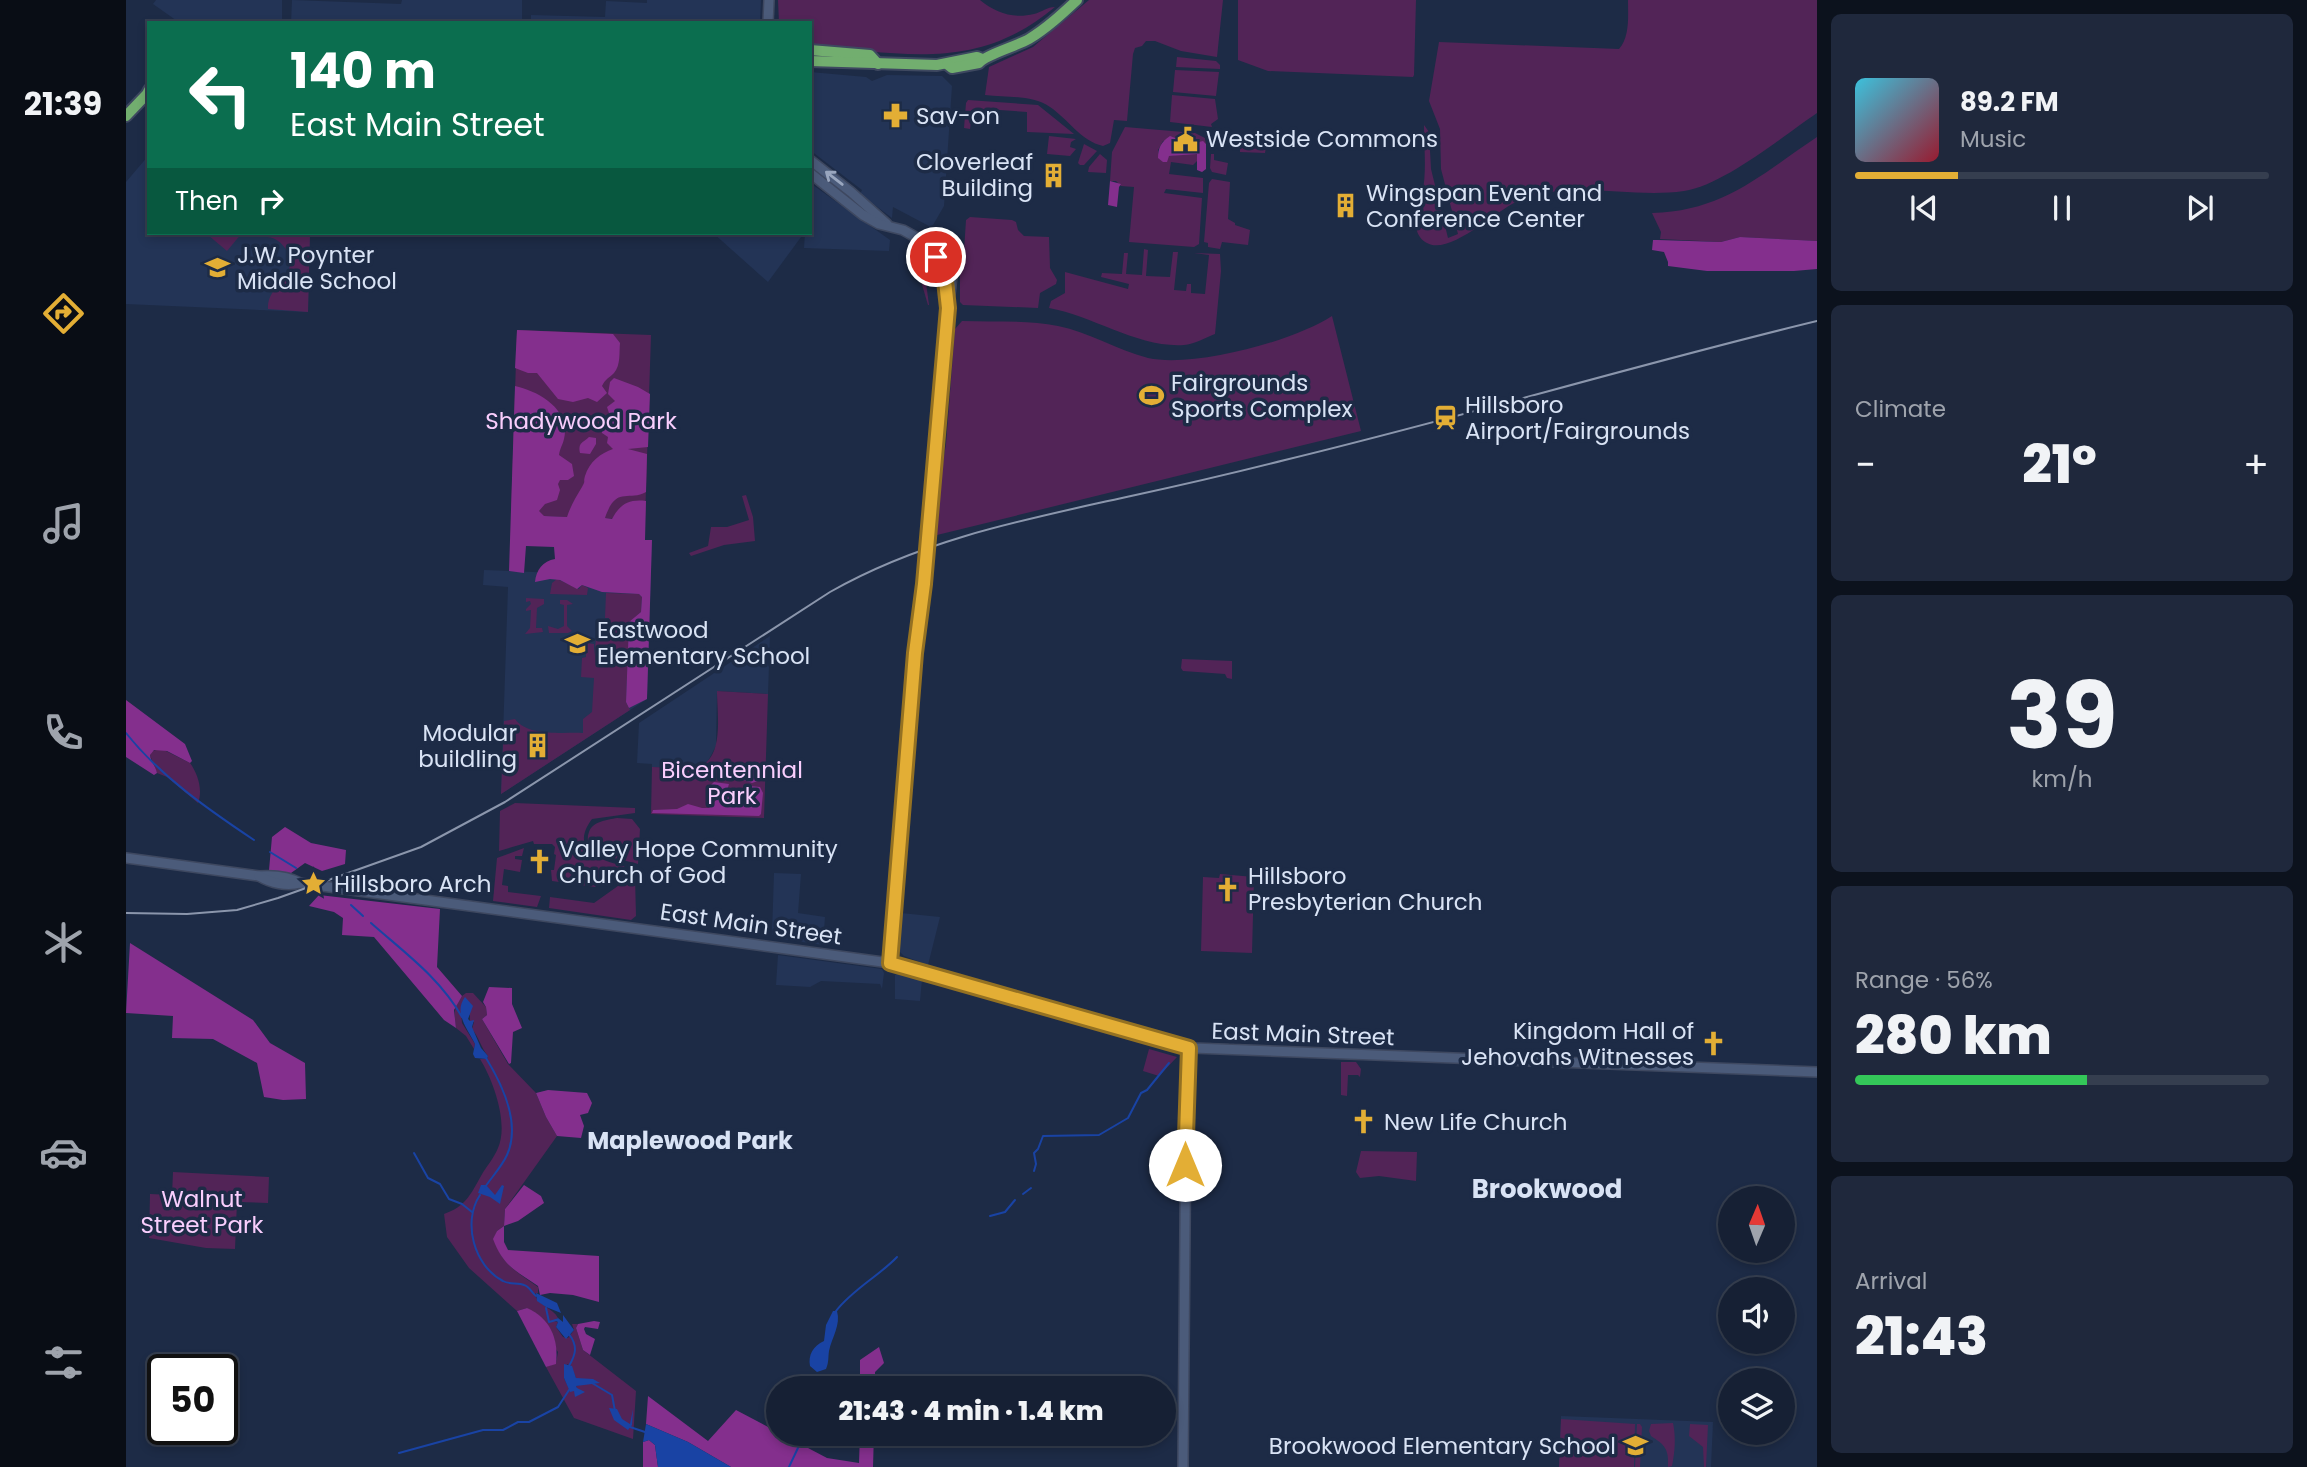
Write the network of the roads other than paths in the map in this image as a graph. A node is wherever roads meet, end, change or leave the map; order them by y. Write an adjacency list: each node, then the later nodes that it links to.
1 (769, 0): 3 (main road)
2 (1077, 0): 6 (highway)
3 (768, 21)
4 (812, 50): 6 (highway)
5 (812, 61): 6 (highway)
6 (878, 64)
7 (147, 88): 9 (highway)
8 (147, 94): 10 (highway)
9 (126, 108)
10 (126, 116)
11 (812, 162): 13 (main road, one-way to 11)
12 (812, 175): 13 (main road)
13 (887, 224): 15 (main road)
14 (935, 236): 15 (main road)
15 (948, 299): 17 (main road)
16 (126, 859): 17 (main road, East Main Street)
17 (890, 963): 18 (main road, East Main Street)
18 (1189, 1048): 19 (main road, East Main Street); 20 (main road)
19 (1817, 1072)
20 (1183, 1467)

